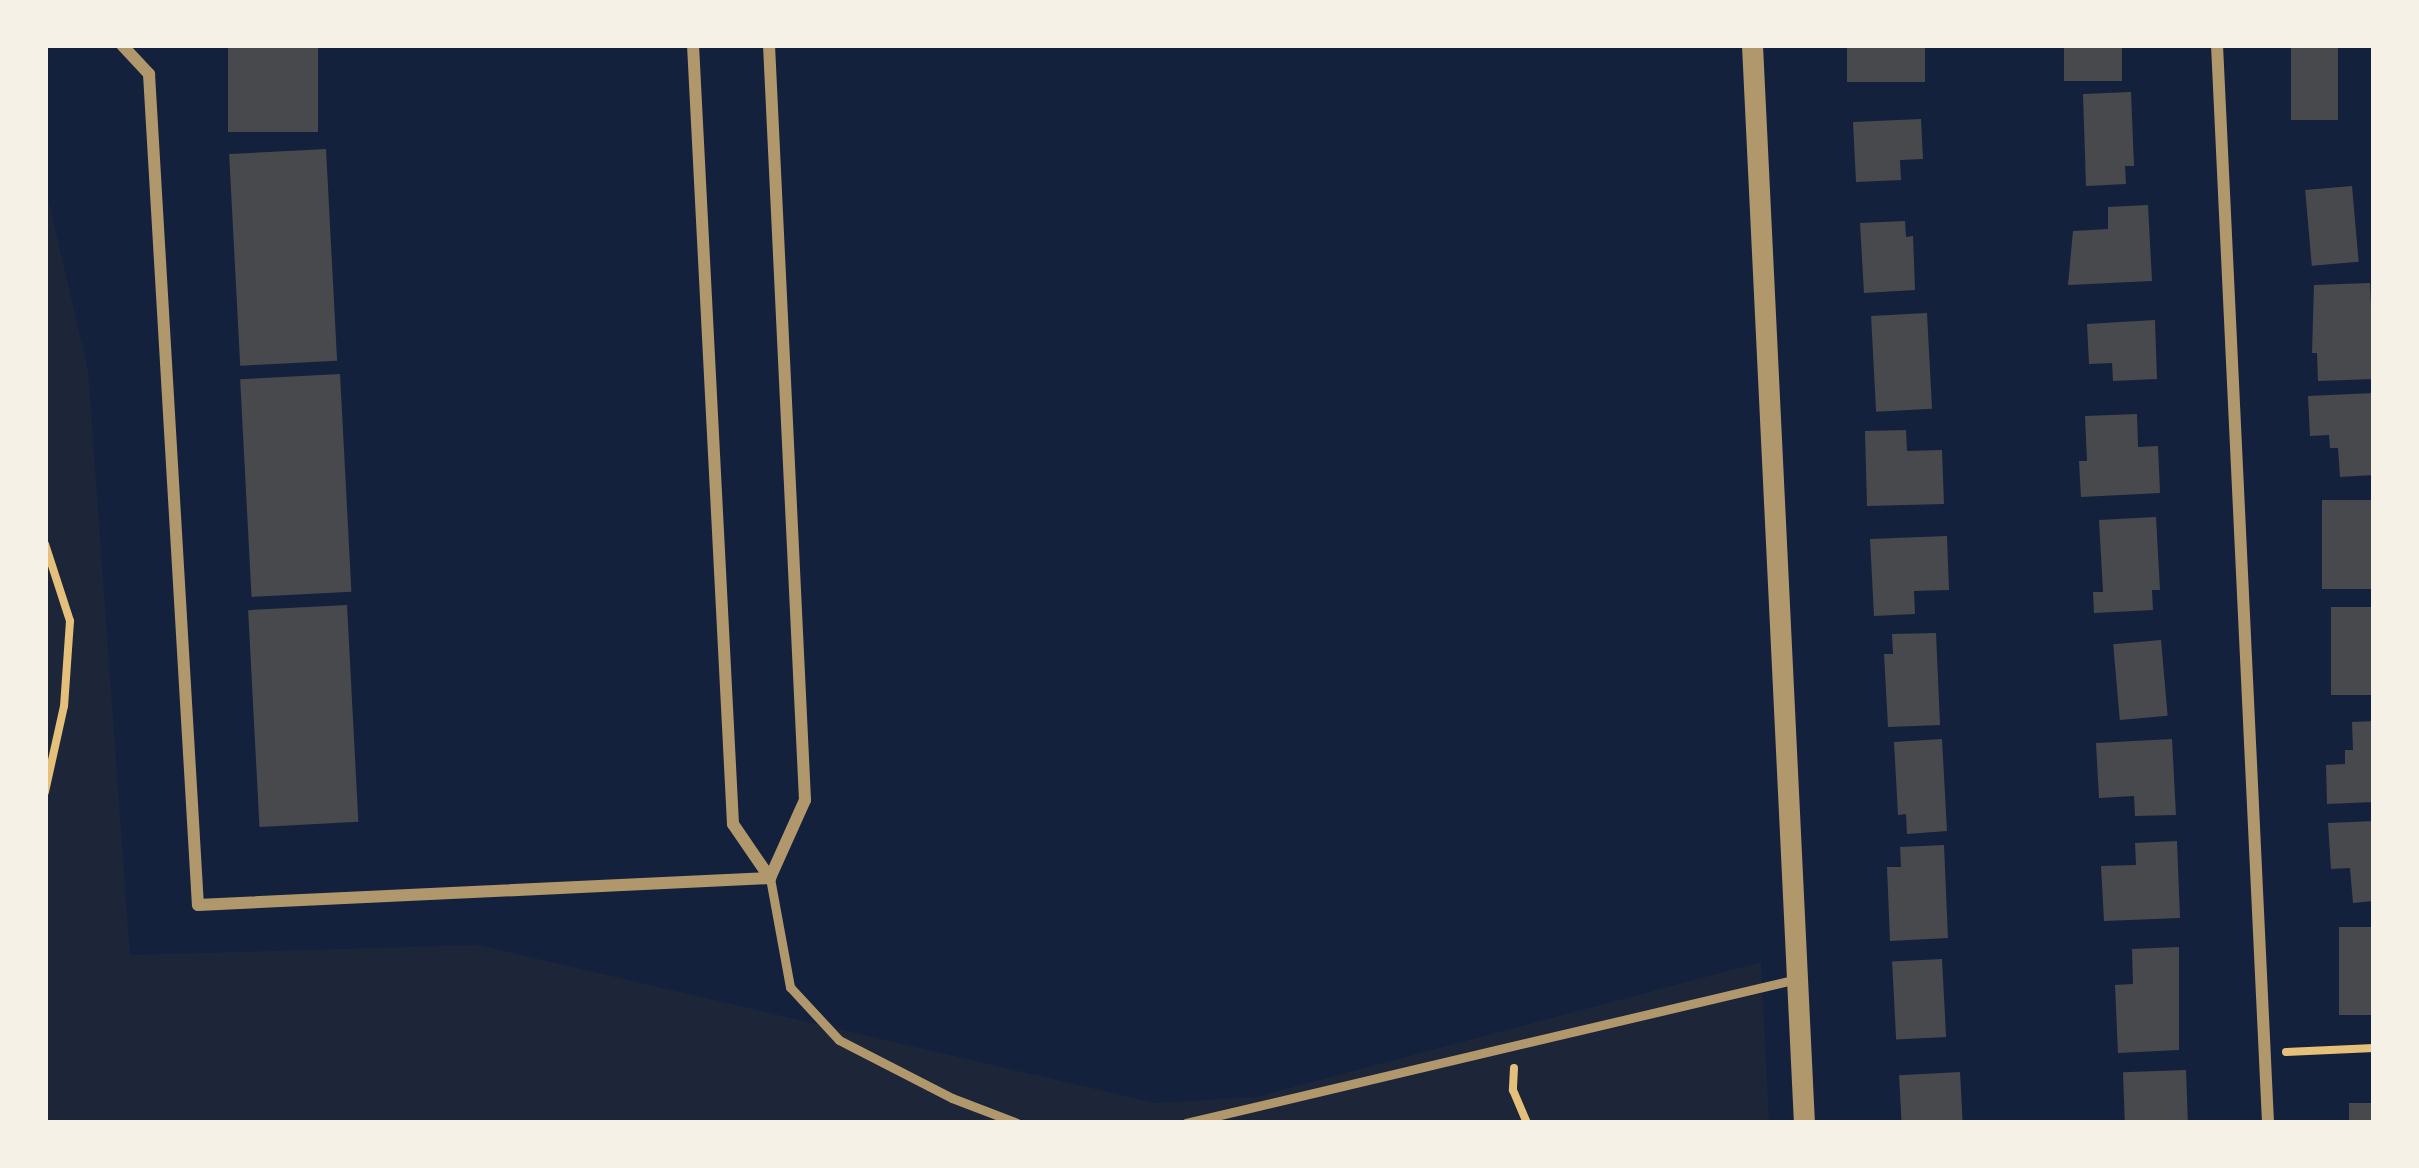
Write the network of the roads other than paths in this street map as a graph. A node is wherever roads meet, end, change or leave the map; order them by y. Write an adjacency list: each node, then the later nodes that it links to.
1 (122, 45): 6 (street)
2 (693, 45): 6 (street)
3 (769, 45): 6 (street)
4 (1752, 45): 7 (street)
5 (2217, 45): 11 (street)
6 (770, 878): 8 (lane)
7 (1797, 979): 9 (lane); 10 (street)
8 (1017, 1123)
9 (1186, 1123)
10 (1804, 1123)
11 (2268, 1123)

